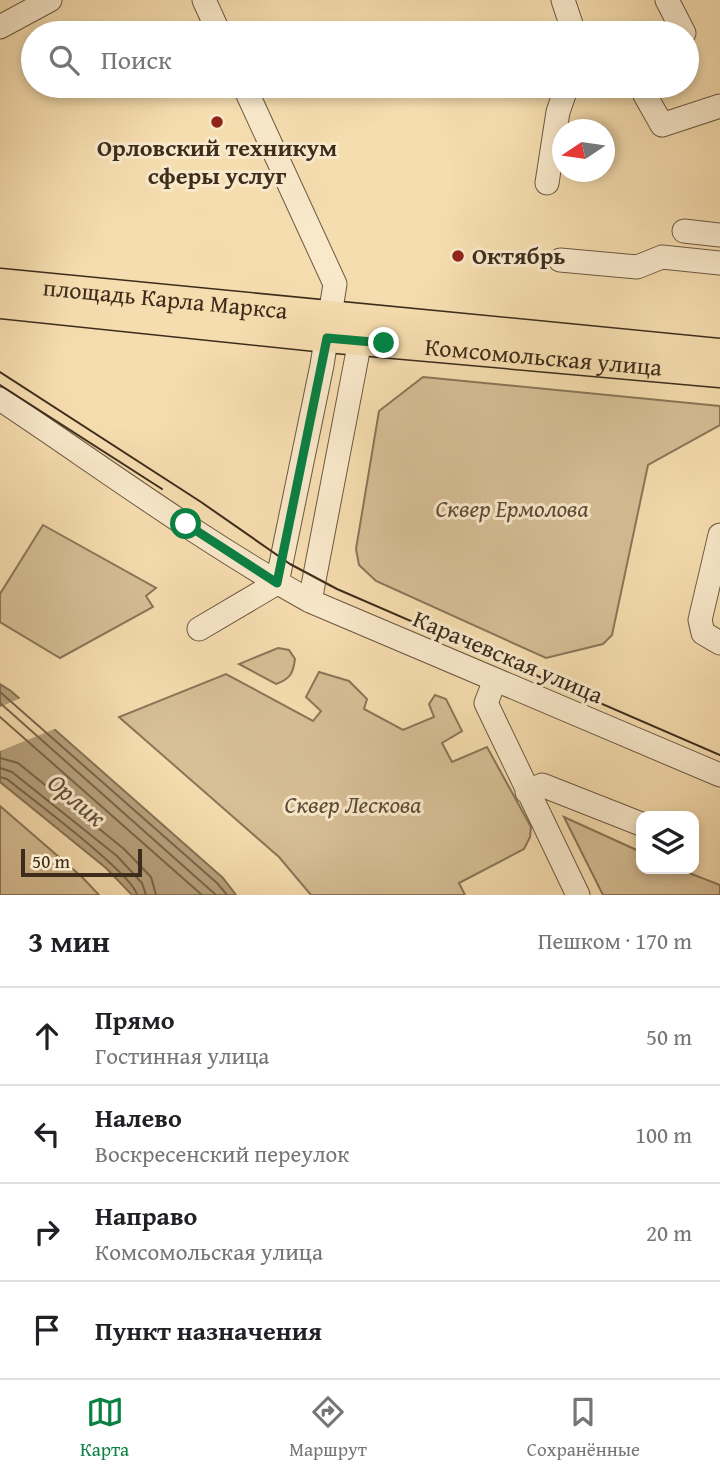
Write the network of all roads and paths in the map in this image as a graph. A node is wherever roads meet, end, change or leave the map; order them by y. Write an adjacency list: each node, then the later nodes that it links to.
1 (50, 0): 8 (street)
2 (204, 0): 5 (street)
3 (563, 0): 6 (street)
4 (667, 0): 7 (street)
5 (214, 21)
6 (570, 21)
7 (678, 21)
8 (0, 27)
9 (250, 98): 20 (street)
10 (563, 98): 13 (street)
11 (647, 98): 12 (street)
12 (720, 106)
13 (547, 183)
14 (684, 231): 15 (street)
15 (720, 235)
16 (560, 260): 17 (street)
17 (720, 263)
18 (0, 283): 20 (main road, площадь Карла Маркса)
19 (0, 304): 20 (main road, площадь Карла Маркса)
20 (329, 327): 21 (main road, Комсомольская улица); 24 (street)
21 (362, 330): 22 (main road, Комсомольская улица); 23 (main road, Комсомольская улица); 25 (street)
22 (720, 353)
23 (720, 373)
24 (316, 392): 25 (street); 27 (street)
25 (349, 398): 28 (street)
26 (0, 399): 30 (street, Карачевская улица)
27 (289, 523): 28 (street); 30 (street)
28 (324, 530): 31 (street)
29 (720, 535): 33 (street)
30 (277, 583): 31 (street, Карачевская улица); 32 (street)
31 (310, 601): 34 (street, Карачевская улица)
32 (199, 629)
33 (720, 643)
34 (495, 680): 35 (street, Карачевская улица); 36 (street)
35 (720, 775)
36 (527, 792): 37 (street); 38 (street)
37 (636, 822)
38 (578, 895)

